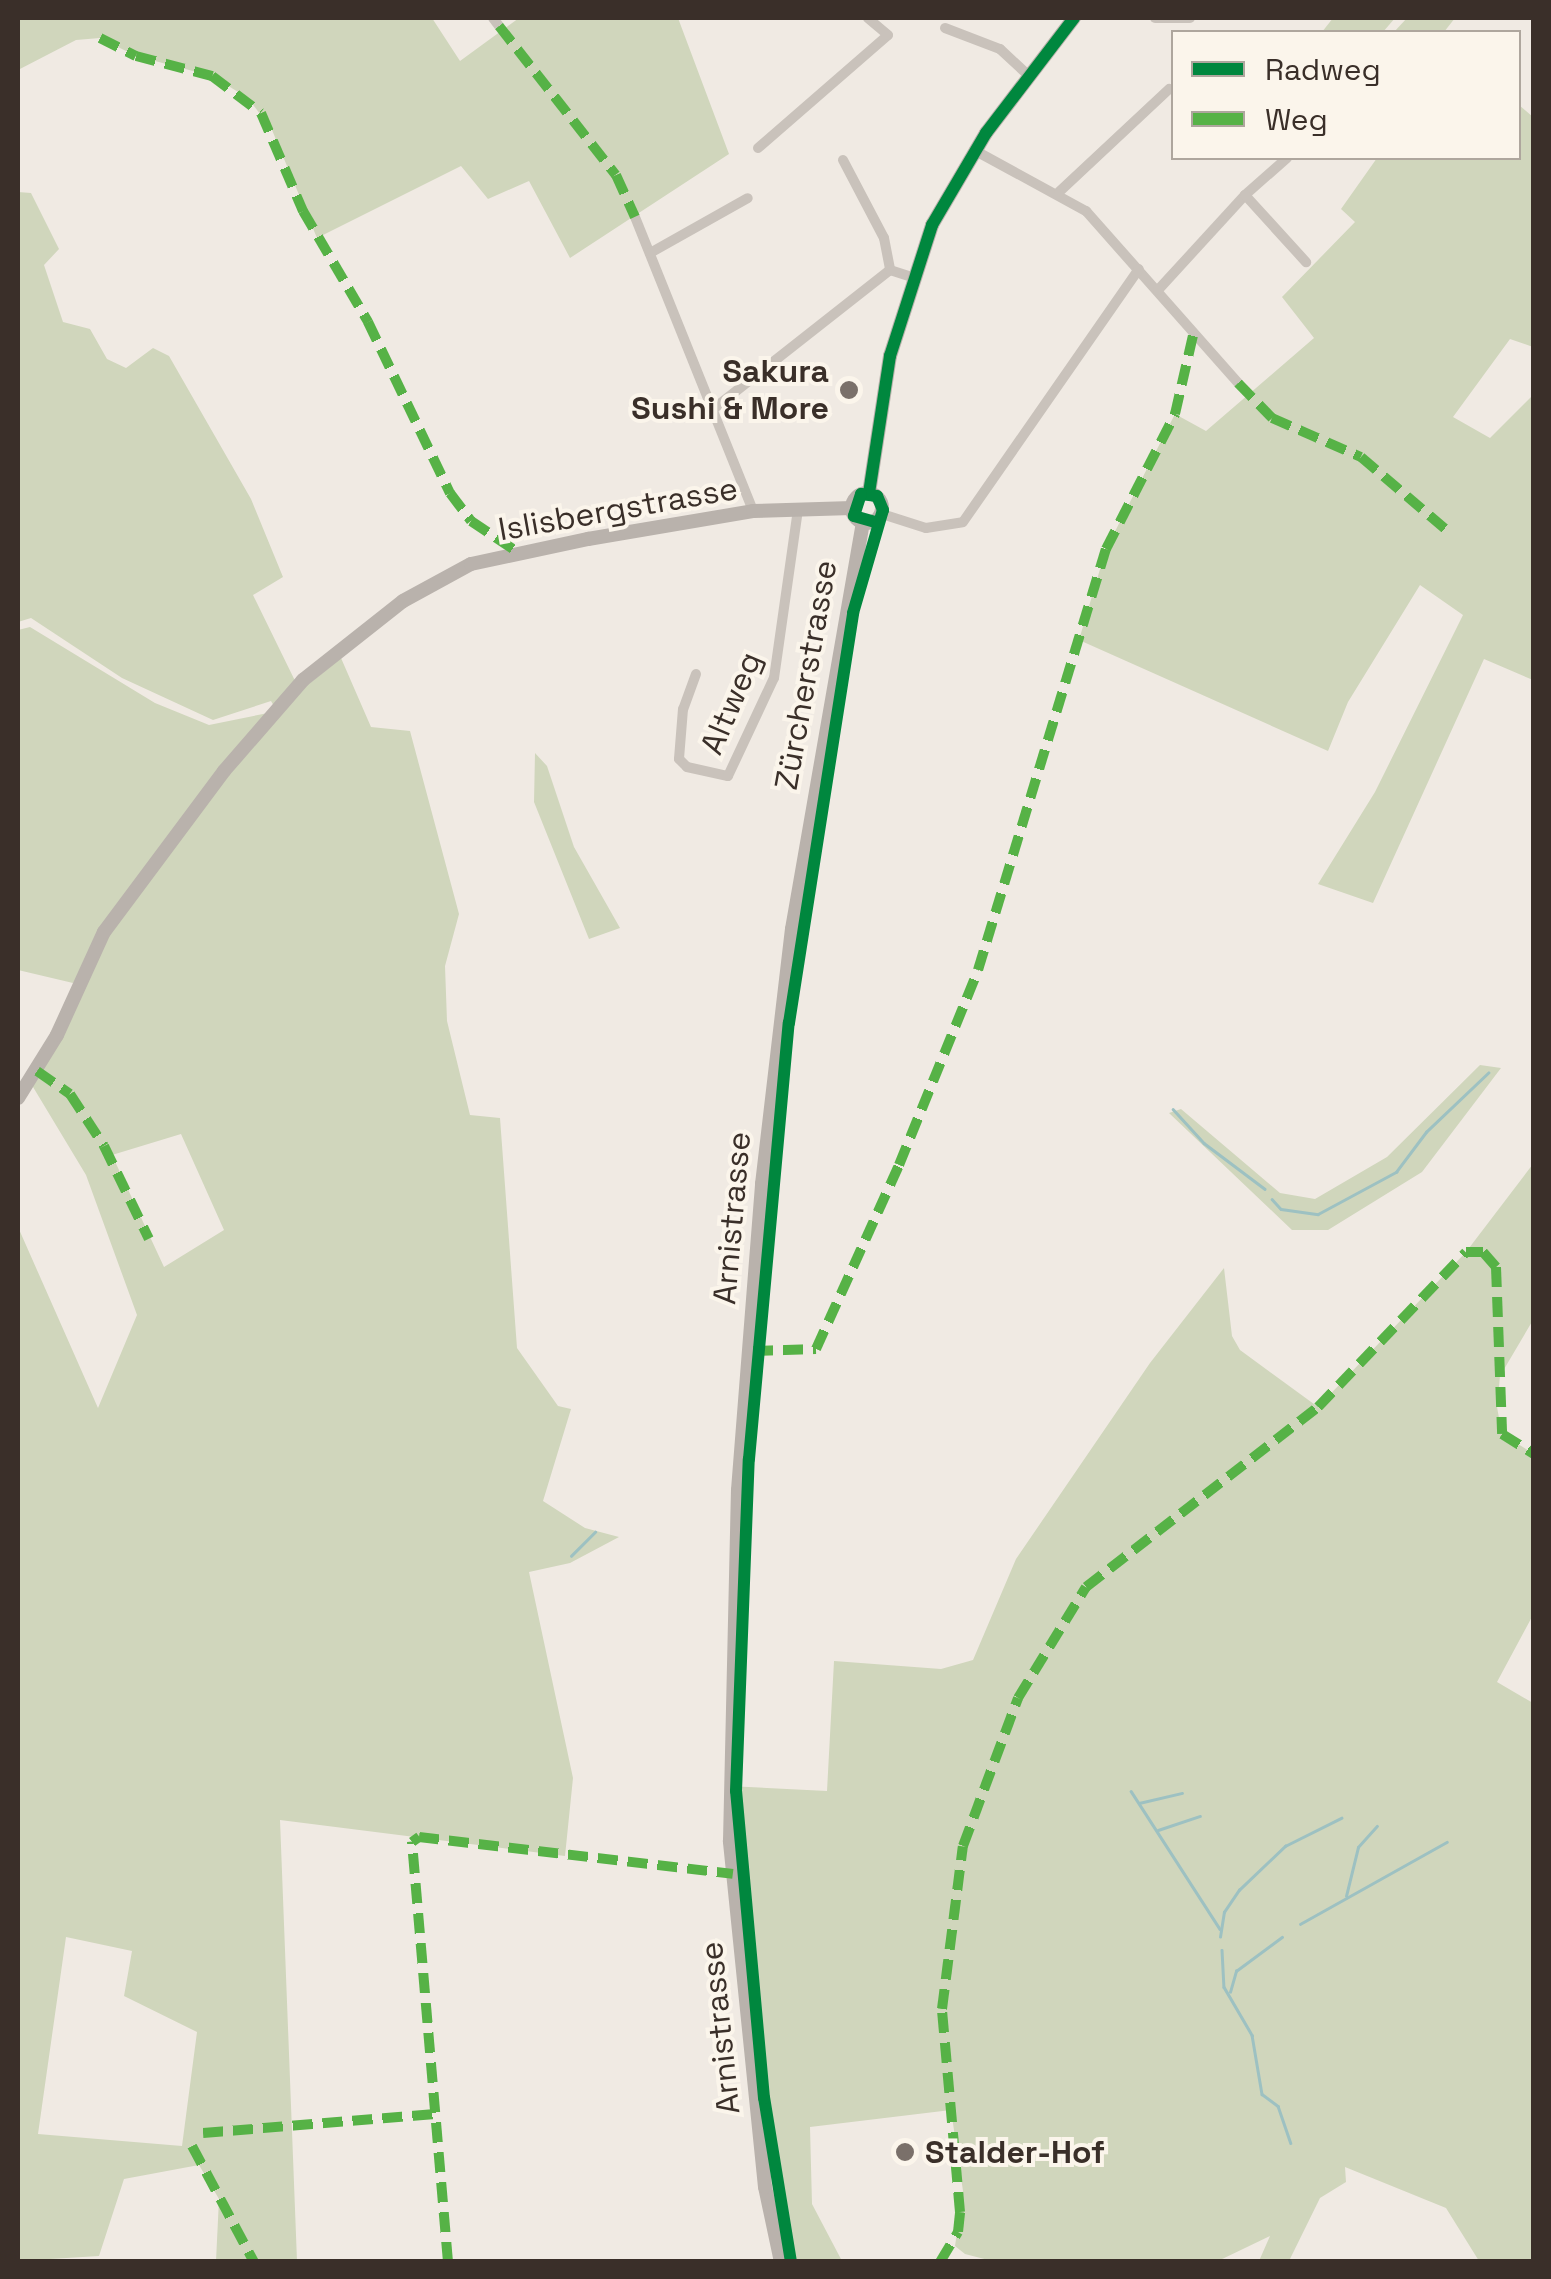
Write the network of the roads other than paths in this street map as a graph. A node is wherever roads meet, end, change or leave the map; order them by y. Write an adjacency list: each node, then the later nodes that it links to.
1 (868, 18): 8 (street)
2 (1074, 18): 6 (street)
3 (1155, 18): 4 (street)
4 (1190, 18)
5 (945, 28): 6 (street)
6 (1029, 76): 9 (street)
7 (1169, 89): 12 (street)
8 (758, 148)
9 (974, 150): 12 (street); 20 (street)
10 (843, 160): 19 (street)
11 (1285, 160): 13 (street)
12 (1059, 192): 18 (street)
13 (1245, 196): 17 (street); 21 (street)
14 (748, 198): 16 (street)
15 (636, 217): 16 (street)
16 (650, 253): 23 (street)
17 (1306, 262)
18 (1140, 269): 21 (street); 28 (street)
19 (890, 270): 20 (street); 23 (street)
20 (911, 277): 24 (street)
21 (1158, 290): 22 (street)
22 (1238, 383)
23 (712, 410): 27 (street)
24 (869, 493): 25 (street); 28 (street)
25 (852, 508): 26 (street, Islisbergstrasse); 29 (street)
26 (798, 510): 27 (street, Islisbergstrasse); 30 (street, Altweg)
27 (753, 511): 32 (street, Islisbergstrasse)
28 (882, 514): 29 (street)
29 (864, 523): 31 (street, Zürcherstrasse)
30 (696, 674)
31 (806, 838): 33 (street, Arnistrasse)
32 (18, 1098)
33 (781, 2262)

